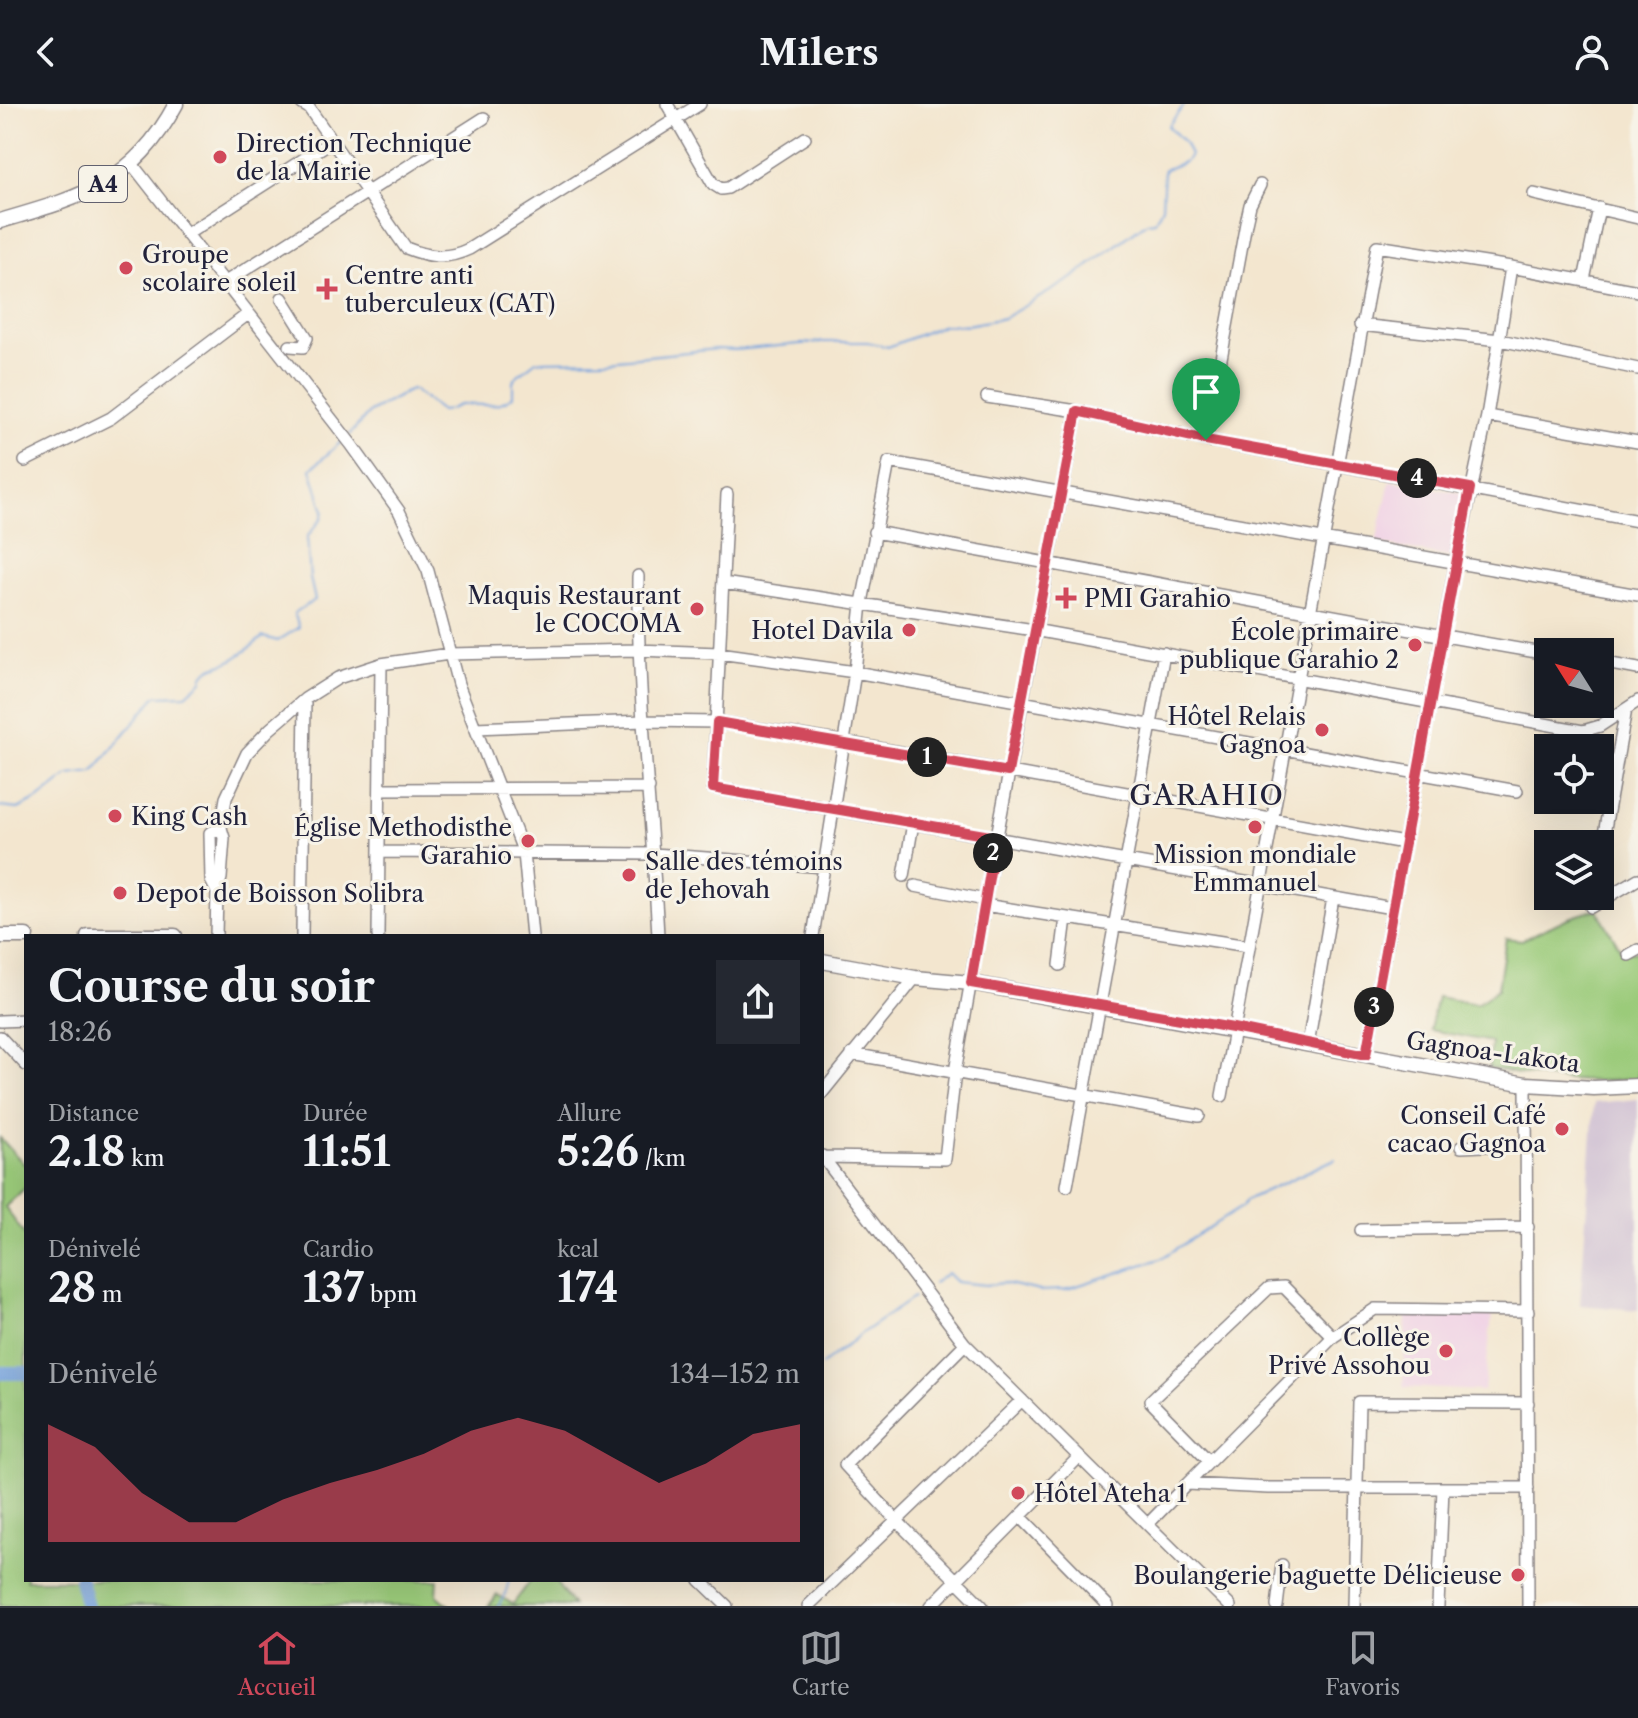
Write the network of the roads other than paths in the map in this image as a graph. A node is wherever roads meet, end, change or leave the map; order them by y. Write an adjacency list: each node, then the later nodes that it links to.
1 (176, 104): 9 (main road, A4)
2 (667, 104): 6 (street)
3 (700, 104): 6 (street)
4 (308, 105): 8 (street)
5 (484, 118): 11 (street)
6 (677, 118): 7 (street); 11 (street)
7 (805, 138)
8 (332, 141): 11 (street); 16 (street)
9 (132, 164): 15 (main road, A4); 16 (street)
10 (1260, 185): 30 (street)
11 (367, 192): 19 (street)
12 (1534, 194): 13 (street)
13 (1599, 208): 14 (street); 18 (street)
14 (1638, 218)
15 (0, 221)
16 (187, 234): 19 (street)
17 (1511, 267): 18 (street); 23 (street); 24 (street)
18 (1584, 280): 20 (street)
19 (224, 283): 22 (street)
20 (1638, 291)
21 (282, 298): 25 (street)
22 (248, 314): 25 (street); 32 (street)
23 (1360, 325): 24 (street); 33 (street)
24 (1500, 340): 26 (street); 29 (street)
25 (280, 354): 53 (street)
26 (1638, 369)
27 (987, 397): 28 (street)
28 (1077, 411): 30 (street); 35 (street)
29 (1487, 416): 31 (street); 34 (street)
30 (1206, 440): 33 (street)
31 (1638, 442)
32 (25, 461)
33 (1337, 463): 34 (street); 39 (street)
34 (1470, 488): 37 (street); 41 (street)
35 (1060, 491): 38 (street); 39 (street); 40 (street)
36 (727, 494): 43 (street)
37 (1638, 521)
38 (874, 532): 40 (street); 45 (street)
39 (1323, 538): 41 (street); 46 (street)
40 (1047, 562): 46 (street); 47 (street)
41 (1456, 562): 44 (street); 48 (street)
42 (638, 576): 49 (street)
43 (723, 583): 45 (street); 51 (street)
44 (1638, 595)
45 (862, 603): 47 (street); 57 (street)
46 (1310, 613): 48 (street); 58 (street)
47 (1034, 630): 52 (street); 62 (street)
48 (1442, 636): 50 (street); 60 (street)
49 (637, 650): 51 (street); 53 (street); 64 (street)
50 (1534, 652)
51 (719, 653): 57 (street); 65 (street)
52 (1164, 653): 58 (street); 66 (street)
53 (449, 654): 54 (street); 67 (street)
54 (381, 664): 59 (street); 73 (street)
55 (1614, 665): 56 (street)
56 (1638, 669)
57 (855, 672): 62 (street); 68 (street)
58 (1298, 677): 60 (street); 69 (street)
59 (305, 699): 98 (street); 99 (street)
60 (1430, 701): 63 (street); 71 (street)
61 (1638, 701): 63 (street)
62 (1021, 702): 66 (street); 70 (street)
63 (1626, 709): 80 (street)
64 (643, 721): 65 (street); 67 (street); 72 (street)
65 (717, 722): 68 (street); 77 (street)
66 (1149, 725): 69 (street); 76 (street)
67 (475, 728): 74 (street)
68 (844, 742): 70 (street); 77 (street)
69 (1284, 749): 71 (street); 78 (street)
70 (1008, 772): 76 (street); 81 (street)
71 (1417, 773): 75 (street); 82 (street)
72 (649, 788): 74 (street); 85 (street)
73 (380, 789): 74 (street); 83 (street)
74 (500, 790): 84 (street)
75 (1517, 791)
76 (1140, 795): 78 (street); 86 (street)
77 (833, 808): 79 (street); 87 (street)
78 (1271, 819): 82 (street); 90 (street)
79 (913, 823): 81 (street); 88 (street)
80 (1605, 830)
81 (996, 837): 86 (street); 94 (street)
82 (1404, 843): 95 (street)
83 (379, 852): 84 (street); 100 (street)
84 (524, 853): 85 (street); 101 (street)
85 (654, 854): 87 (street); 102 (street)
86 (1127, 860): 90 (street); 97 (street)
87 (824, 867): 103 (street)
88 (904, 876)
89 (1638, 879): 92 (street)
90 (1259, 884): 93 (street); 106 (street)
91 (915, 886): 94 (street)
92 (1614, 893)
93 (1333, 898): 95 (street); 116 (street)
94 (984, 902): 96 (street); 110 (street)
95 (1392, 908): 118 (street)
96 (1066, 918): 97 (street); 108 (street)
97 (1114, 926): 106 (street); 111 (street)
98 (216, 934)
99 (302, 934)
100 (378, 934)
101 (532, 934)
102 (658, 934)
103 (813, 934)
104 (0, 936): 105 (main road)
105 (24, 936)
106 (1248, 946): 114 (street)
107 (824, 961): 109 (main road, Gagnoa-Lakota)
108 (1060, 965)
109 (915, 978): 110 (main road, Gagnoa-Lakota); 117 (street)
110 (971, 983): 111 (main road, Gagnoa-Lakota); 120 (street)
111 (1099, 1006): 114 (main road, Gagnoa-Lakota); 124 (street)
112 (24, 1020): 113 (street)
113 (0, 1021)
114 (1233, 1028): 116 (main road, Gagnoa-Lakota); 125 (street)
115 (0, 1037): 119 (street)
116 (1308, 1044): 118 (main road, Gagnoa-Lakota)
117 (852, 1054): 120 (street); 123 (street)
118 (1366, 1055): 121 (main road, Gagnoa-Lakota)
119 (24, 1063)
120 (955, 1072): 124 (street); 129 (street)
121 (1526, 1084): 122 (main road, Gagnoa-Lakota); 127 (street)
122 (1638, 1086)
123 (824, 1090)
124 (1083, 1095): 126 (street); 131 (street)
125 (1222, 1096)
126 (1199, 1116)
127 (1527, 1144): 128 (street); 132 (street)
128 (1461, 1147)
129 (824, 1157)
130 (824, 1160): 136 (street)
131 (1067, 1186)
132 (1528, 1227): 133 (street); 134 (street)
133 (1361, 1230)
134 (1528, 1311): 135 (street); 138 (street)
135 (1333, 1337): 140 (street); 140 (street)
136 (965, 1344): 137 (street); 146 (street)
137 (1022, 1400): 139 (street); 146 (street)
138 (1528, 1403): 143 (street); 144 (street)
139 (1079, 1457): 145 (street); 147 (street)
140 (1208, 1460): 141 (street)
141 (1187, 1484): 144 (street); 147 (street)
142 (1443, 1488): 143 (street); 144 (street); 159 (street)
143 (1528, 1488): 160 (street)
144 (1358, 1489): 158 (street)
145 (1020, 1516): 149 (street); 156 (street)
146 (897, 1521): 149 (street); 153 (street)
147 (1148, 1524): 151 (street)
148 (1282, 1565): 157 (street)
149 (956, 1580): 154 (street); 155 (street)
150 (702, 1582): 152 (street)
151 (1223, 1604)
152 (727, 1606)
153 (808, 1606)
154 (931, 1606)
155 (982, 1606)
156 (1108, 1606)
157 (1277, 1606)
158 (1354, 1606)
159 (1438, 1606)
160 (1528, 1606)

